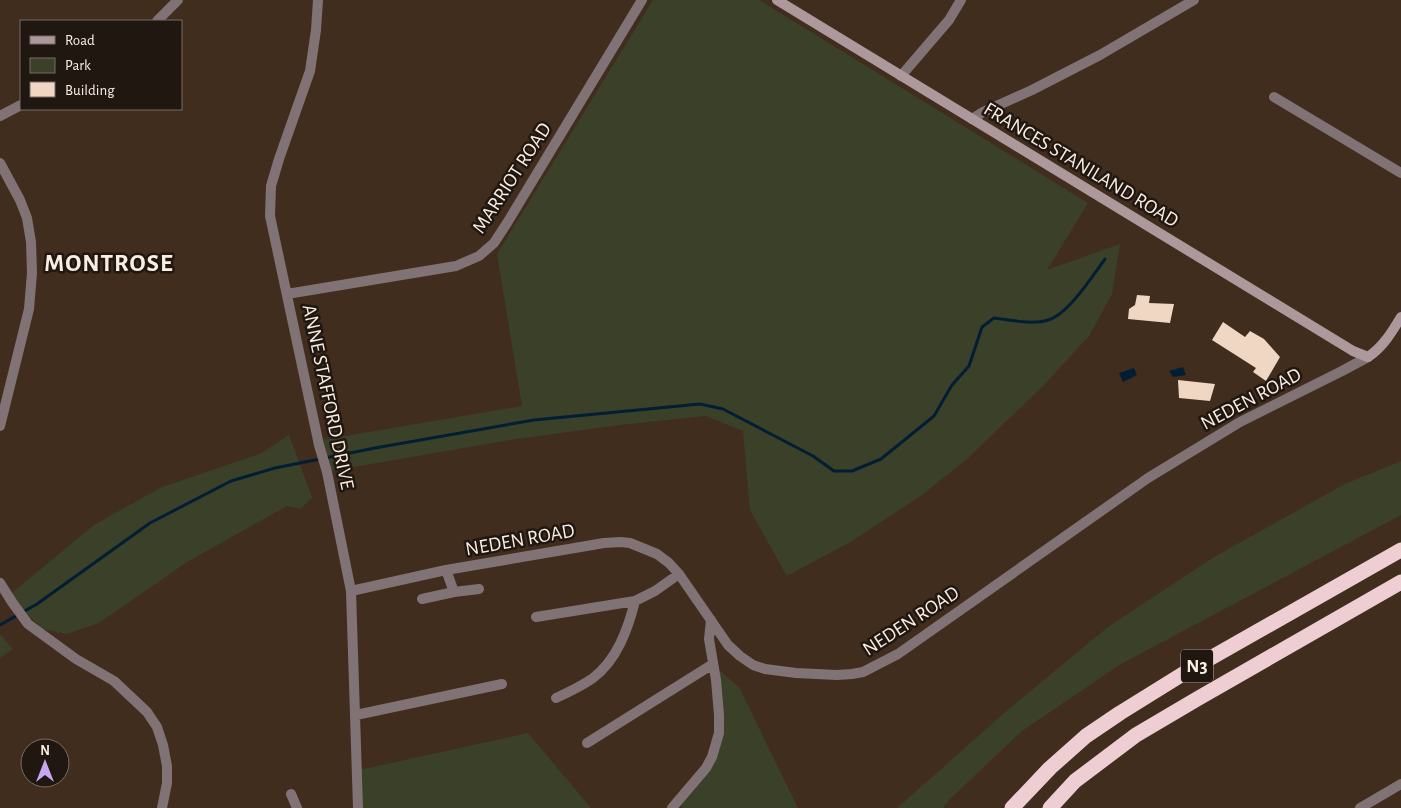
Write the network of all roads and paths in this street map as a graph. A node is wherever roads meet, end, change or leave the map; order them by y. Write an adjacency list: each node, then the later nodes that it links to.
1 (178, 0): 7 (street)
2 (318, 0): 15 (street, ANNE STAFFORD DRIVE)
3 (642, 0): 15 (street, MARRIOT ROAD)
4 (777, 0): 8 (street, FRANCES STANILAND ROAD)
5 (961, 0): 8 (street)
6 (1194, 0): 12 (street)
7 (157, 20)
8 (901, 76): 12 (street, FRANCES STANILAND ROAD)
9 (1274, 97): 14 (street)
10 (20, 105): 11 (street)
11 (0, 116)
12 (972, 119): 17 (street, FRANCES STANILAND ROAD)
13 (0, 163): 18 (street)
14 (1401, 173)
15 (288, 294): 25 (street, ANNE STAFFORD DRIVE)
16 (1401, 317): 17 (street, NEDEN ROAD)
17 (1368, 357): 30 (street, NEDEN ROAD)
18 (0, 426)
19 (1401, 550): 42 (highway, N3)
20 (446, 570): 21 (street, NEDEN ROAD); 25 (street, NEDEN ROAD); 26 (street)
21 (678, 574): 28 (street); 30 (street, NEDEN ROAD)
22 (1401, 582): 43 (highway, N3)
23 (0, 583): 38 (street)
24 (479, 589): 26 (street)
25 (351, 591): 34 (street, ANNE STAFFORD DRIVE)
26 (454, 592): 27 (street)
27 (422, 599)
28 (635, 601): 29 (street); 33 (street)
29 (536, 618)
30 (711, 620): 31 (street)
31 (713, 664): 35 (street); 41 (street)
32 (502, 684): 34 (street)
33 (556, 698)
34 (356, 715): 40 (street, ANNE STAFFORD DRIVE)
35 (587, 743)
36 (1401, 784): 44 (street)
37 (291, 794): 39 (street)
38 (162, 808)
39 (297, 808)
40 (358, 808)
41 (672, 808)
42 (1012, 808)
43 (1050, 808)
44 (1360, 808)

